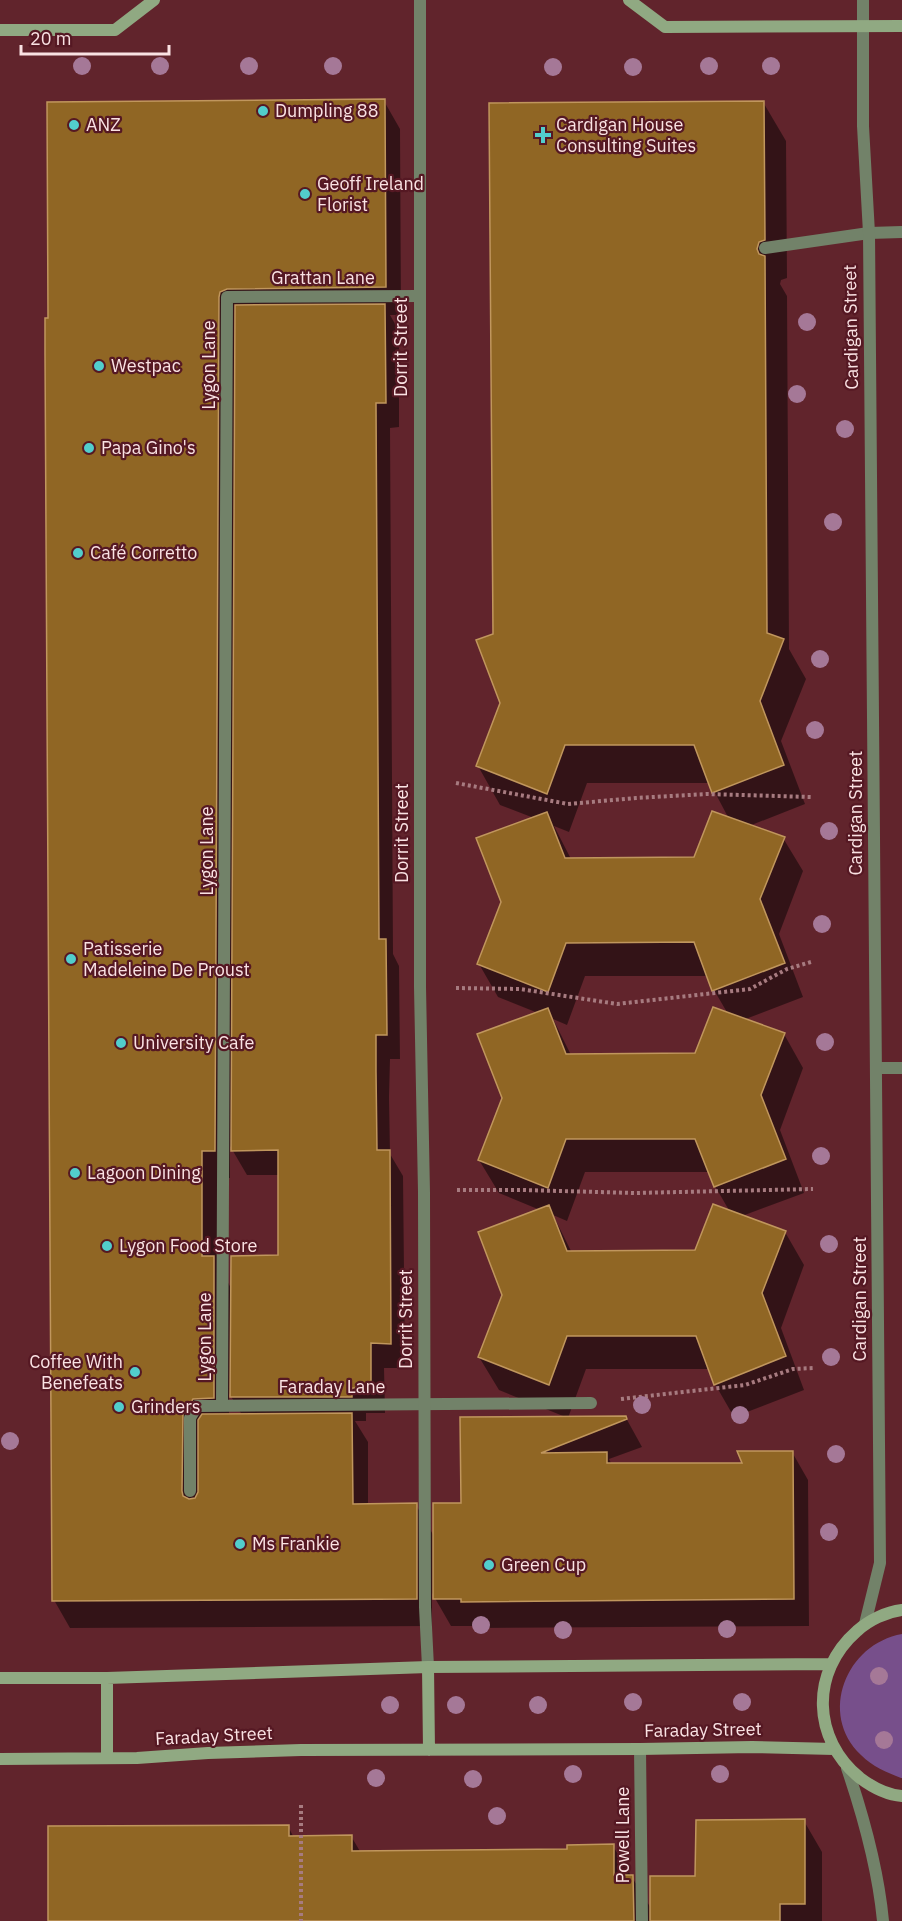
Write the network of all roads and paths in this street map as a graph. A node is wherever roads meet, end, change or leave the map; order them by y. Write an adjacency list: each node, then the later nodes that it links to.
1 (154, 0): 7 (street)
2 (420, 0): 11 (street, Dorrit Street)
3 (629, 0): 5 (street)
4 (863, 0): 5 (street, Cardigan Street)
5 (863, 26): 6 (street); 9 (street, Cardigan Street)
6 (902, 26)
7 (0, 30)
8 (902, 232): 9 (street)
9 (869, 233): 10 (street); 17 (street, Cardigan Street)
10 (765, 248)
11 (419, 296): 12 (street, Grattan Lane); 23 (street, Dorrit Street)
12 (227, 297): 24 (street, Lygon Lane)
13 (456, 783): 14 (path)
14 (811, 797)
15 (811, 962): 16 (path)
16 (456, 988)
17 (876, 1068): 18 (street); 27 (street, Cardigan Street)
18 (902, 1068)
19 (813, 1189): 20 (path)
20 (457, 1190)
21 (814, 1368): 22 (path)
22 (591, 1403): 23 (street, Faraday Lane)
23 (424, 1404): 24 (street, Faraday Lane); 29 (street, Dorrit Street)
24 (222, 1406): 25 (street, Faraday Lane)
25 (190, 1491)
26 (902, 1610): 27 (street)
27 (865, 1624): 28 (street)
28 (830, 1664): 29 (street); 33 (street)
29 (428, 1667): 31 (street); 34 (street)
30 (0, 1678): 31 (street)
31 (107, 1678): 35 (street)
32 (640, 1749): 33 (street, Faraday Street); 34 (street, Faraday Street); 41 (street, Powell Lane)
33 (834, 1749): 37 (street)
34 (429, 1750): 35 (street, Faraday Street)
35 (107, 1758): 36 (street, Faraday Street)
36 (0, 1759)
37 (847, 1768): 38 (street); 42 (street)
38 (902, 1796)
39 (301, 1804): 40 (path)
40 (301, 1921)
41 (642, 1921)
42 (883, 1921)

